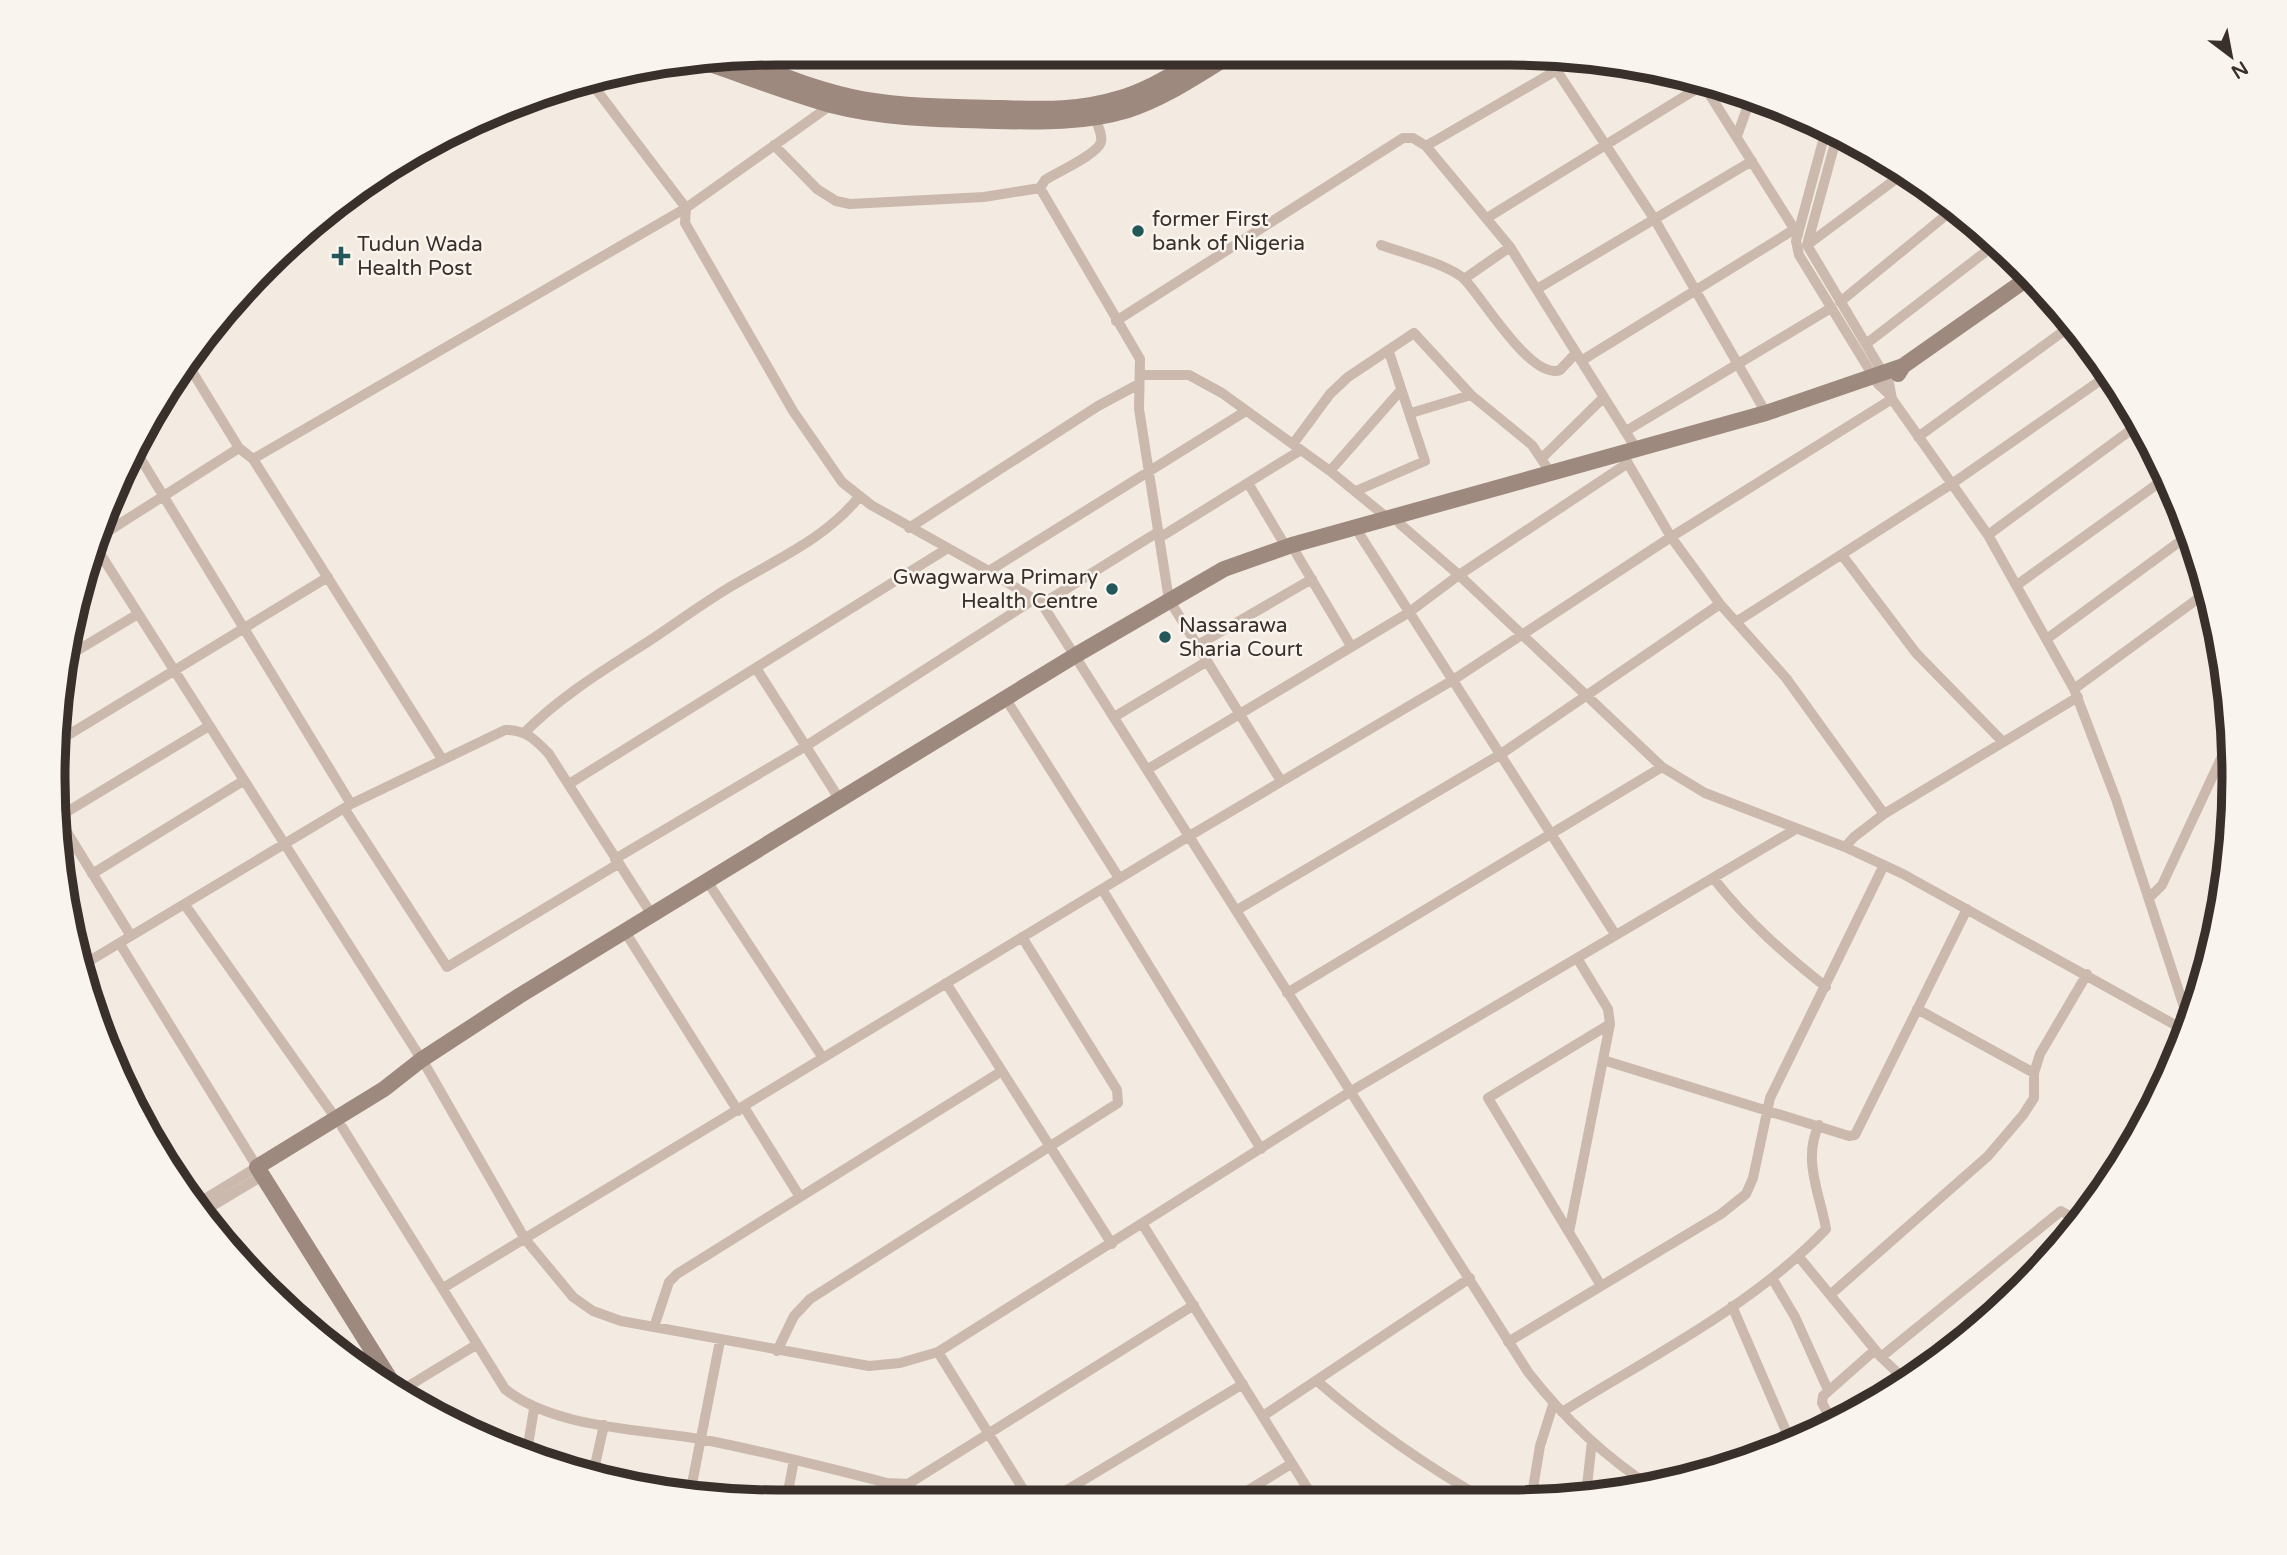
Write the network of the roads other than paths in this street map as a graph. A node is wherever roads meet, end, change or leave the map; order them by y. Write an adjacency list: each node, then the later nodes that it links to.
1 (756, 65): 12 (street)
2 (1190, 65): 12 (street)
3 (1214, 65): 12 (street)
4 (719, 67): 10 (street)
5 (1564, 67): 6 (street)
6 (1557, 71): 17 (street); 18 (street)
7 (595, 88): 22 (street)
8 (1696, 90): 18 (street)
9 (1709, 94): 13 (street)
10 (831, 105): 12 (street); 16 (street)
11 (1748, 106): 13 (street)
12 (1093, 111): 21 (street)
13 (1737, 136): 19 (street)
14 (1824, 137): 26 (street)
15 (1835, 143): 28 (street)
16 (774, 145): 21 (street); 22 (street)
17 (1426, 146): 24 (street); 36 (street)
18 (1607, 146): 24 (street); 25 (street)
19 (1752, 161): 25 (street); 26 (street)
20 (1896, 179): 28 (street)
21 (1040, 188): 36 (street)
22 (686, 208): 60 (street); 68 (street)
23 (1946, 215): 35 (street)
24 (1487, 218): 29 (street)
25 (1655, 220): 33 (street); 34 (street)
26 (1796, 232): 34 (street); 35 (street)
27 (1381, 245): 31 (street)
28 (1807, 245): 35 (street)
29 (1510, 247): 31 (street); 33 (street)
30 (1988, 250): 38 (street)
31 (1464, 279): 40 (street)
32 (2021, 283): 45 (street)
33 (1537, 289): 40 (street)
34 (1695, 292): 40 (street); 41 (street)
35 (1835, 305): 38 (street); 41 (street); 45 (street)
36 (1116, 321): 43 (street)
37 (2064, 331): 54 (street)
38 (1867, 344): 45 (street)
39 (1389, 352): 46 (street); 47 (street); 55 (street)
40 (1579, 357): 48 (street)
41 (1738, 365): 51 (street); 53 (street)
42 (192, 372): 56 (street)
43 (1140, 379): 49 (street); 61 (street); 71 (street)
44 (2101, 380): 65 (street)
45 (1884, 384): 51 (street); 54 (street); 58 (street); 76 (street)
46 (1401, 390): 50 (street); 62 (street)
47 (1471, 395): 50 (street); 57 (street)
48 (1603, 398): 53 (street); 57 (street)
49 (1246, 411): 55 (street); 61 (street)
50 (1411, 413): 67 (street)
51 (1766, 413): 58 (street)
52 (2132, 429): 74 (street)
53 (1626, 431): 58 (street)
54 (1918, 438): 65 (street)
55 (1297, 447): 62 (street); 64 (street)
56 (239, 448): 60 (street); 69 (street)
57 (1543, 457): 63 (street)
58 (1629, 457): 63 (street); 70 (street); 76 (street); 83 (street)
59 (140, 458): 69 (street)
60 (253, 459): 84 (street)
61 (1147, 471): 73 (street); 82 (street)
62 (1330, 471): 67 (street)
63 (1550, 472): 70 (street)
64 (1248, 483): 73 (street); 79 (street)
65 (1953, 483): 74 (street); 81 (street)
66 (2158, 483): 86 (street)
67 (1356, 491): 70 (street)
68 (860, 496): 71 (street); 111 (street)
69 (162, 498): 72 (street); 94 (street)
70 (1395, 522): 75 (street); 79 (street); 83 (street)
71 (909, 528): 78 (street)
72 (109, 532)
73 (1159, 535): 88 (street); 89 (street)
74 (1988, 535): 86 (street)
75 (1360, 536): 79 (street); 91 (street)
76 (1671, 537): 90 (street); 95 (street)
77 (2181, 540): 96 (street)
78 (948, 548): 82 (street); 102 (street)
79 (1291, 550): 85 (street); 89 (street)
80 (102, 552): 92 (street)
81 (1842, 555): 93 (street); 113 (street)
82 (989, 570): 88 (street)
83 (1459, 575): 91 (street); 95 (street)
84 (328, 577): 94 (street); 117 (street)
85 (1311, 579): 97 (street); 98 (street)
86 (2017, 585): 96 (street)
87 (2199, 598): 105 (street)
88 (1039, 601): 100 (street); 114 (street)
89 (1171, 603): 97 (street); 100 (street)
90 (1720, 604): 93 (street); 106 (street)
91 (1408, 613): 98 (street); 104 (street)
92 (138, 614): 99 (street); 103 (street)
93 (1736, 622): 126 (street)
94 (244, 629): 103 (street); 124 (street)
95 (1522, 634): 104 (street); 106 (street)
96 (2048, 638): 105 (street)
97 (1196, 646): 101 (street)
98 (1351, 646): 108 (street)
99 (76, 651)
100 (1077, 657): 107 (street); 109 (street); 123 (street)
101 (1206, 662): 108 (street); 109 (street)
102 (756, 668): 114 (street); 122 (street)
103 (174, 670): 110 (street); 112 (street)
104 (1453, 680): 115 (street); 121 (street)
105 (2076, 693): 113 (street); 140 (street)
106 (1588, 697): 115 (street); 118 (street)
107 (1009, 704): 136 (street); 138 (street)
108 (1239, 714): 119 (street); 121 (street)
109 (1114, 717): 119 (street)
110 (209, 726): 120 (street); 125 (street)
111 (524, 733): 117 (street); 122 (street)
112 (66, 736)
113 (2003, 742): 126 (street)
114 (806, 746): 123 (street); 133 (street)
115 (1501, 754): 129 (street); 143 (street)
116 (2222, 757): 140 (street)
117 (442, 759): 124 (street)
118 (1662, 767): 127 (street); 129 (street)
119 (1148, 769): 130 (street)
120 (243, 781): 131 (street); 135 (street)
121 (1281, 781): 130 (street)
122 (569, 784): 133 (street)
123 (840, 800): 138 (street)
124 (347, 806): 131 (street); 133 (street)
125 (66, 814)
126 (1884, 814): 132 (street)
127 (1796, 829): 132 (street); 137 (street)
128 (67, 830): 135 (street)
129 (1552, 834): 145 (street); 155 (street)
130 (1191, 835): 136 (street); 143 (street)
131 (282, 843): 141 (street); 162 (street)
132 (1845, 847): 134 (street)
133 (617, 861): 144 (street)
134 (1884, 865): 142 (street); 154 (street)
135 (92, 874): 146 (street)
136 (1119, 878): 139 (street)
137 (1714, 879): 145 (street); 154 (street)
138 (709, 885): 144 (street); 148 (street); 160 (street)
139 (1102, 889): 147 (street); 171 (street)
140 (2150, 897): 156 (street)
141 (184, 905): 146 (street); 168 (street)
142 (1967, 909): 152 (street); 157 (street)
143 (1237, 910): 155 (street)
144 (652, 915): 162 (street)
145 (1615, 934): 150 (street)
146 (131, 936): 149 (street)
147 (1022, 937): 153 (street); 170 (street)
148 (629, 938): 162 (street); 166 (street)
149 (120, 944): 151 (street); 172 (street)
150 (1577, 958): 158 (street); 165 (street)
151 (89, 962)
152 (2087, 974): 159 (street); 164 (street)
153 (946, 983): 160 (street); 163 (street)
154 (1826, 987): 167 (street)
155 (1287, 993): 165 (street)
156 (2187, 998)
157 (1917, 1009): 164 (street); 169 (street)
158 (1610, 1024): 161 (street); 178 (street)
159 (2177, 1026)
160 (823, 1058): 166 (street)
161 (1603, 1060): 167 (street); 178 (street)
162 (424, 1064): 168 (street); 179 (street)
163 (1002, 1071): 170 (street); 173 (street)
164 (2034, 1073): 186 (street)
165 (1353, 1090): 171 (street); 182 (street)
166 (741, 1109): 173 (street); 179 (street)
167 (1768, 1110): 169 (street); 184 (street)
168 (339, 1124): 172 (street); 185 (street)
169 (1819, 1125): 181 (street)
170 (1051, 1147): 180 (street); 193 (street)
171 (1261, 1149): 177 (street)
172 (260, 1172): 174 (street); 175 (street); 196 (street)
173 (800, 1197): 189 (street)
174 (204, 1200)
175 (209, 1207)
176 (2071, 1216): 195 (street)
177 (1143, 1225): 180 (street); 187 (street)
178 (1569, 1232): 184 (street)
179 (526, 1239): 185 (street); 189 (street)
180 (1112, 1244): 194 (street)
181 (1799, 1257): 183 (street); 186 (street)
182 (1470, 1278): 191 (street); 198 (street)
183 (1772, 1278): 188 (street); 201 (street)
184 (1600, 1284): 191 (street)
185 (443, 1288): 192 (street)
186 (1830, 1295): 195 (street)
187 (1194, 1305): 199 (street); 207 (street)
188 (1732, 1306): 202 (street); 208 (street)
189 (654, 1327): 190 (street)
190 (720, 1341): 193 (street); 209 (street)
191 (1508, 1342): 202 (street)
192 (476, 1345): 200 (street); 203 (street)
193 (777, 1351): 194 (street)
194 (938, 1352): 207 (street)
195 (1878, 1353): 197 (street); 201 (street)
196 (385, 1372)
197 (1899, 1374)
198 (1317, 1381): 205 (street); 227 (street)
199 (1243, 1384): 205 (street); 224 (street)
200 (408, 1387)
201 (1828, 1390): 204 (street)
202 (1558, 1408): 210 (street); 228 (street)
203 (534, 1409): 206 (street); 211 (street)
204 (1829, 1415)
205 (1263, 1416): 213 (street)
206 (604, 1425): 209 (street); 214 (street)
207 (985, 1433): 217 (street); 223 (street)
208 (1787, 1434)
209 (701, 1440): 212 (street); 218 (street)
210 (1592, 1441): 215 (street); 219 (street)
211 (528, 1445)
212 (794, 1460): 216 (street); 220 (street)
213 (1291, 1464): 225 (street); 226 (street)
214 (595, 1466)
215 (1640, 1478)
216 (887, 1483): 217 (street); 221 (street)
217 (908, 1484): 222 (street)
218 (693, 1485)
219 (1587, 1486)
220 (788, 1490)
221 (886, 1490)
222 (912, 1490)
223 (1022, 1490)
224 (1068, 1490)
225 (1250, 1490)
226 (1308, 1490)
227 (1468, 1490)
228 (1533, 1490)

